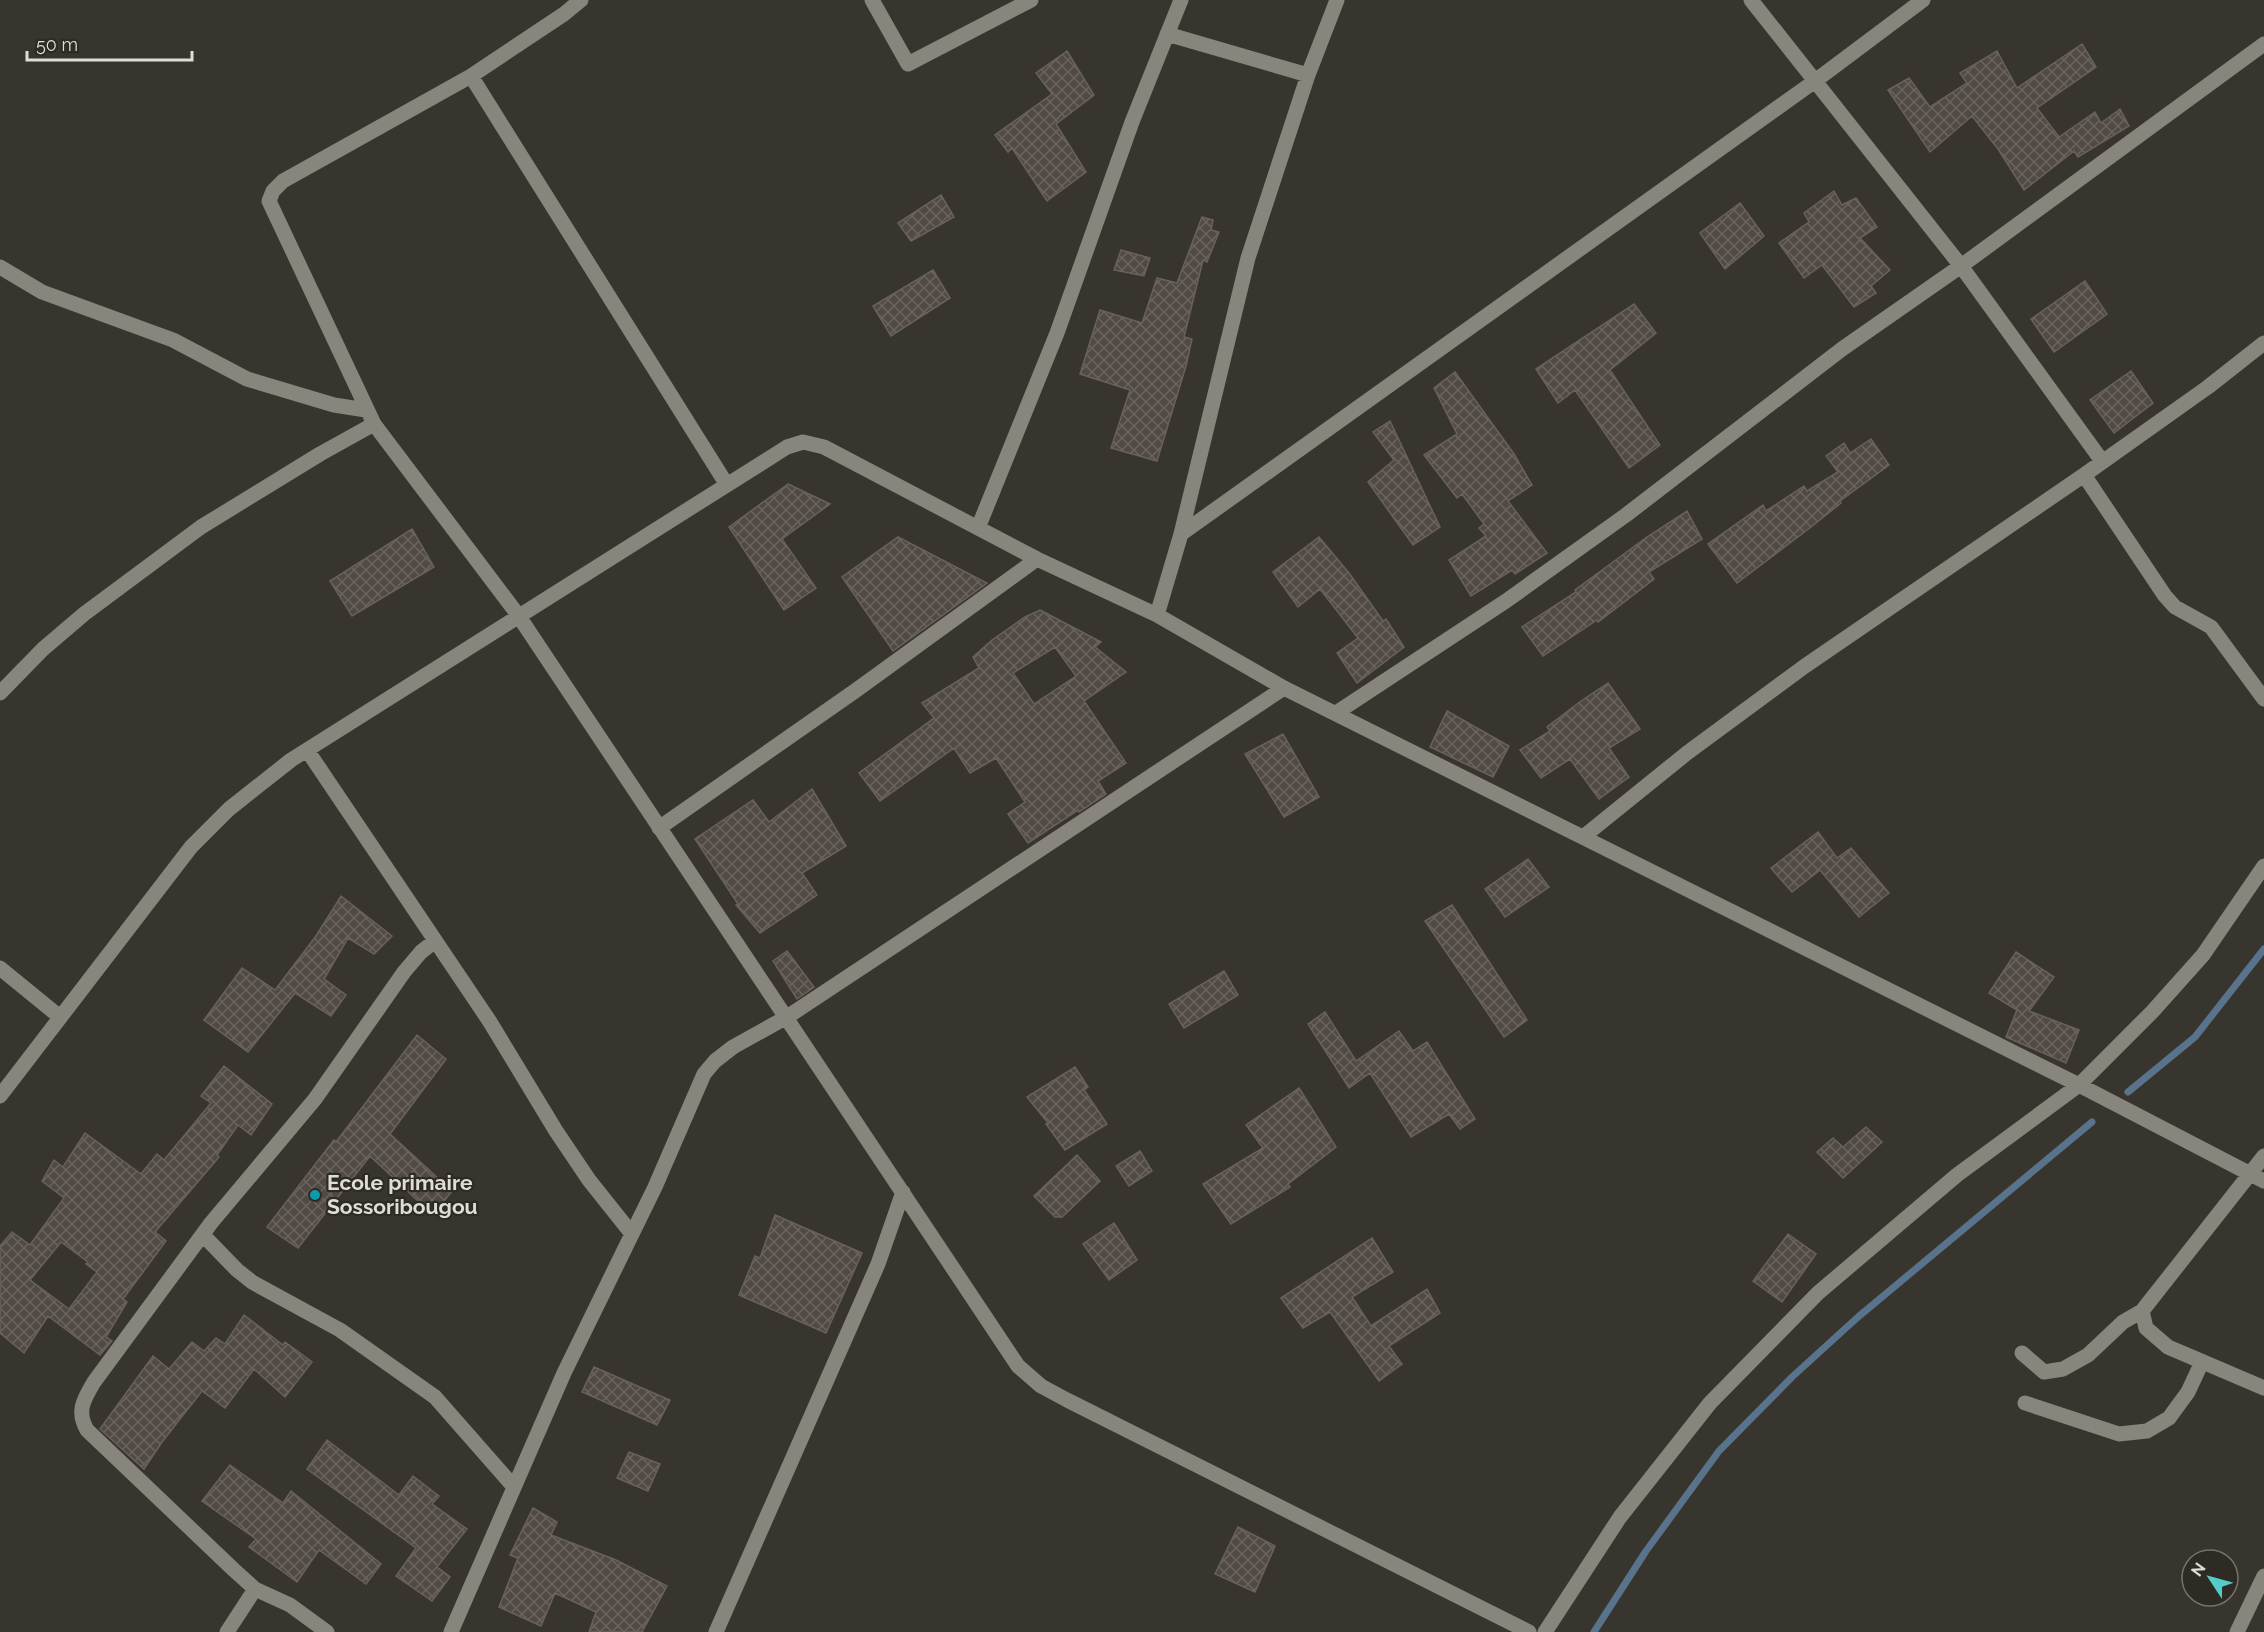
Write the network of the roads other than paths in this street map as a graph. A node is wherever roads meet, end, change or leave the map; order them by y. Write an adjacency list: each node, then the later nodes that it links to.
1 (581, 0): 11 (street)
2 (872, 0): 3 (street)
3 (1031, 0)
4 (1181, 0): 8 (street)
5 (1337, 0): 10 (street)
6 (1751, 0): 12 (street)
7 (1923, 0): 12 (street)
8 (1167, 34): 10 (street); 21 (street)
9 (2264, 44): 13 (street)
10 (1308, 75): 22 (street)
11 (471, 76): 16 (street); 20 (street)
12 (1815, 81): 13 (street); 22 (street)
13 (1961, 266): 18 (street); 29 (street)
14 (0, 267): 16 (street)
15 (2264, 343): 18 (street)
16 (366, 410): 17 (street)
17 (374, 424): 24 (street); 27 (street)
18 (2103, 461): 19 (street)
19 (2084, 475): 28 (street); 32 (street)
20 (727, 485): 21 (street); 24 (street)
21 (978, 528): 23 (street)
22 (1180, 534): 25 (street)
23 (1037, 559): 25 (street); 31 (street)
24 (518, 615): 30 (street); 31 (street)
25 (1158, 615): 26 (street)
26 (1284, 688): 29 (street); 37 (street)
27 (0, 693)
28 (2264, 699)
29 (1335, 713): 32 (street)
30 (307, 750): 34 (street); 36 (street)
31 (659, 828): 37 (street)
32 (1583, 837): 38 (street)
33 (2264, 866): 38 (street)
34 (435, 941): 43 (street); 44 (street)
35 (0, 968): 36 (street)
36 (60, 1017): 39 (street)
37 (787, 1017): 42 (street); 43 (street)
38 (2079, 1085): 41 (street); 58 (street)
39 (0, 1096)
40 (2264, 1156): 41 (street)
41 (2257, 1178): 45 (street)
42 (903, 1192): 56 (street); 57 (street)
43 (632, 1234): 50 (street)
44 (203, 1235): 50 (street); 52 (street)
45 (2142, 1311): 46 (street); 47 (street)
46 (2022, 1353)
47 (2202, 1362): 48 (street); 49 (street)
48 (2264, 1388)
49 (2025, 1403)
50 (514, 1487): 55 (street)
51 (2264, 1576): 59 (street)
52 (255, 1589): 53 (street); 54 (street)
53 (227, 1632)
54 (327, 1632)
55 (451, 1632)
56 (716, 1632)
57 (1529, 1632)
58 (1545, 1632)
59 (2237, 1632)

